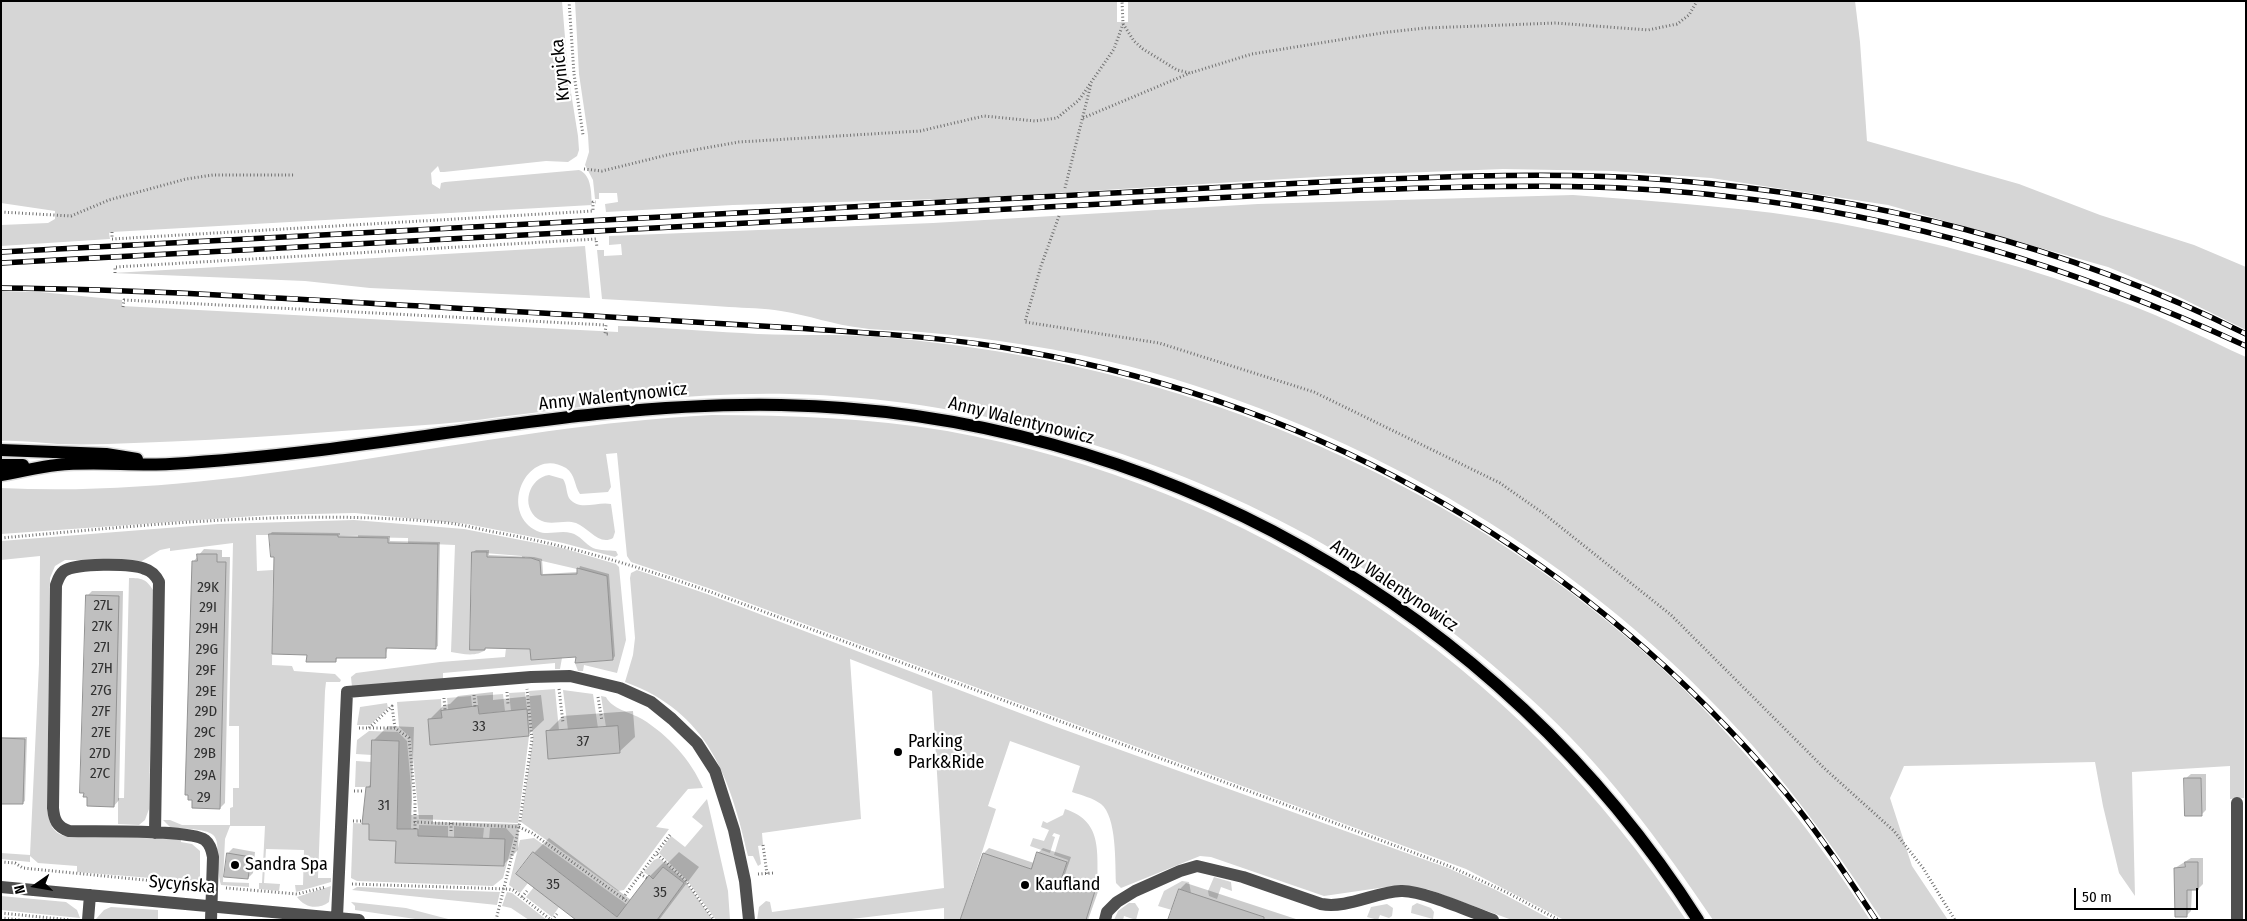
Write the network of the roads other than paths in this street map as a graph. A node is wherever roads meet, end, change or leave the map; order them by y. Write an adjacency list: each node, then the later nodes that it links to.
1 (1, 450): 2 (main road, Anny Walentynowicz)
2 (166, 464): 4 (main road, Anny Walentynowicz); 19 (main road, Anny Walentynowicz)
3 (1, 465): 4 (main road)
4 (58, 465): 5 (main road, Anny Walentynowicz)
5 (1, 475)
6 (2237, 803): 20 (street)
7 (155, 833): 7 (street); 10 (street)
8 (1, 887): 9 (street, Sycyńska)
9 (90, 895): 10 (street, Sycyńska); 14 (street)
10 (212, 906): 13 (street, Sycyńska); 15 (street)
11 (1106, 916): 18 (street)
12 (337, 917): 13 (street, Sycyńska); 16 (street, Sycyńska); 17 (street)
13 (312, 918)
14 (88, 920)
15 (211, 920)
16 (359, 920)
17 (749, 920)
18 (1493, 920)
19 (1698, 920)
20 (2236, 920)

